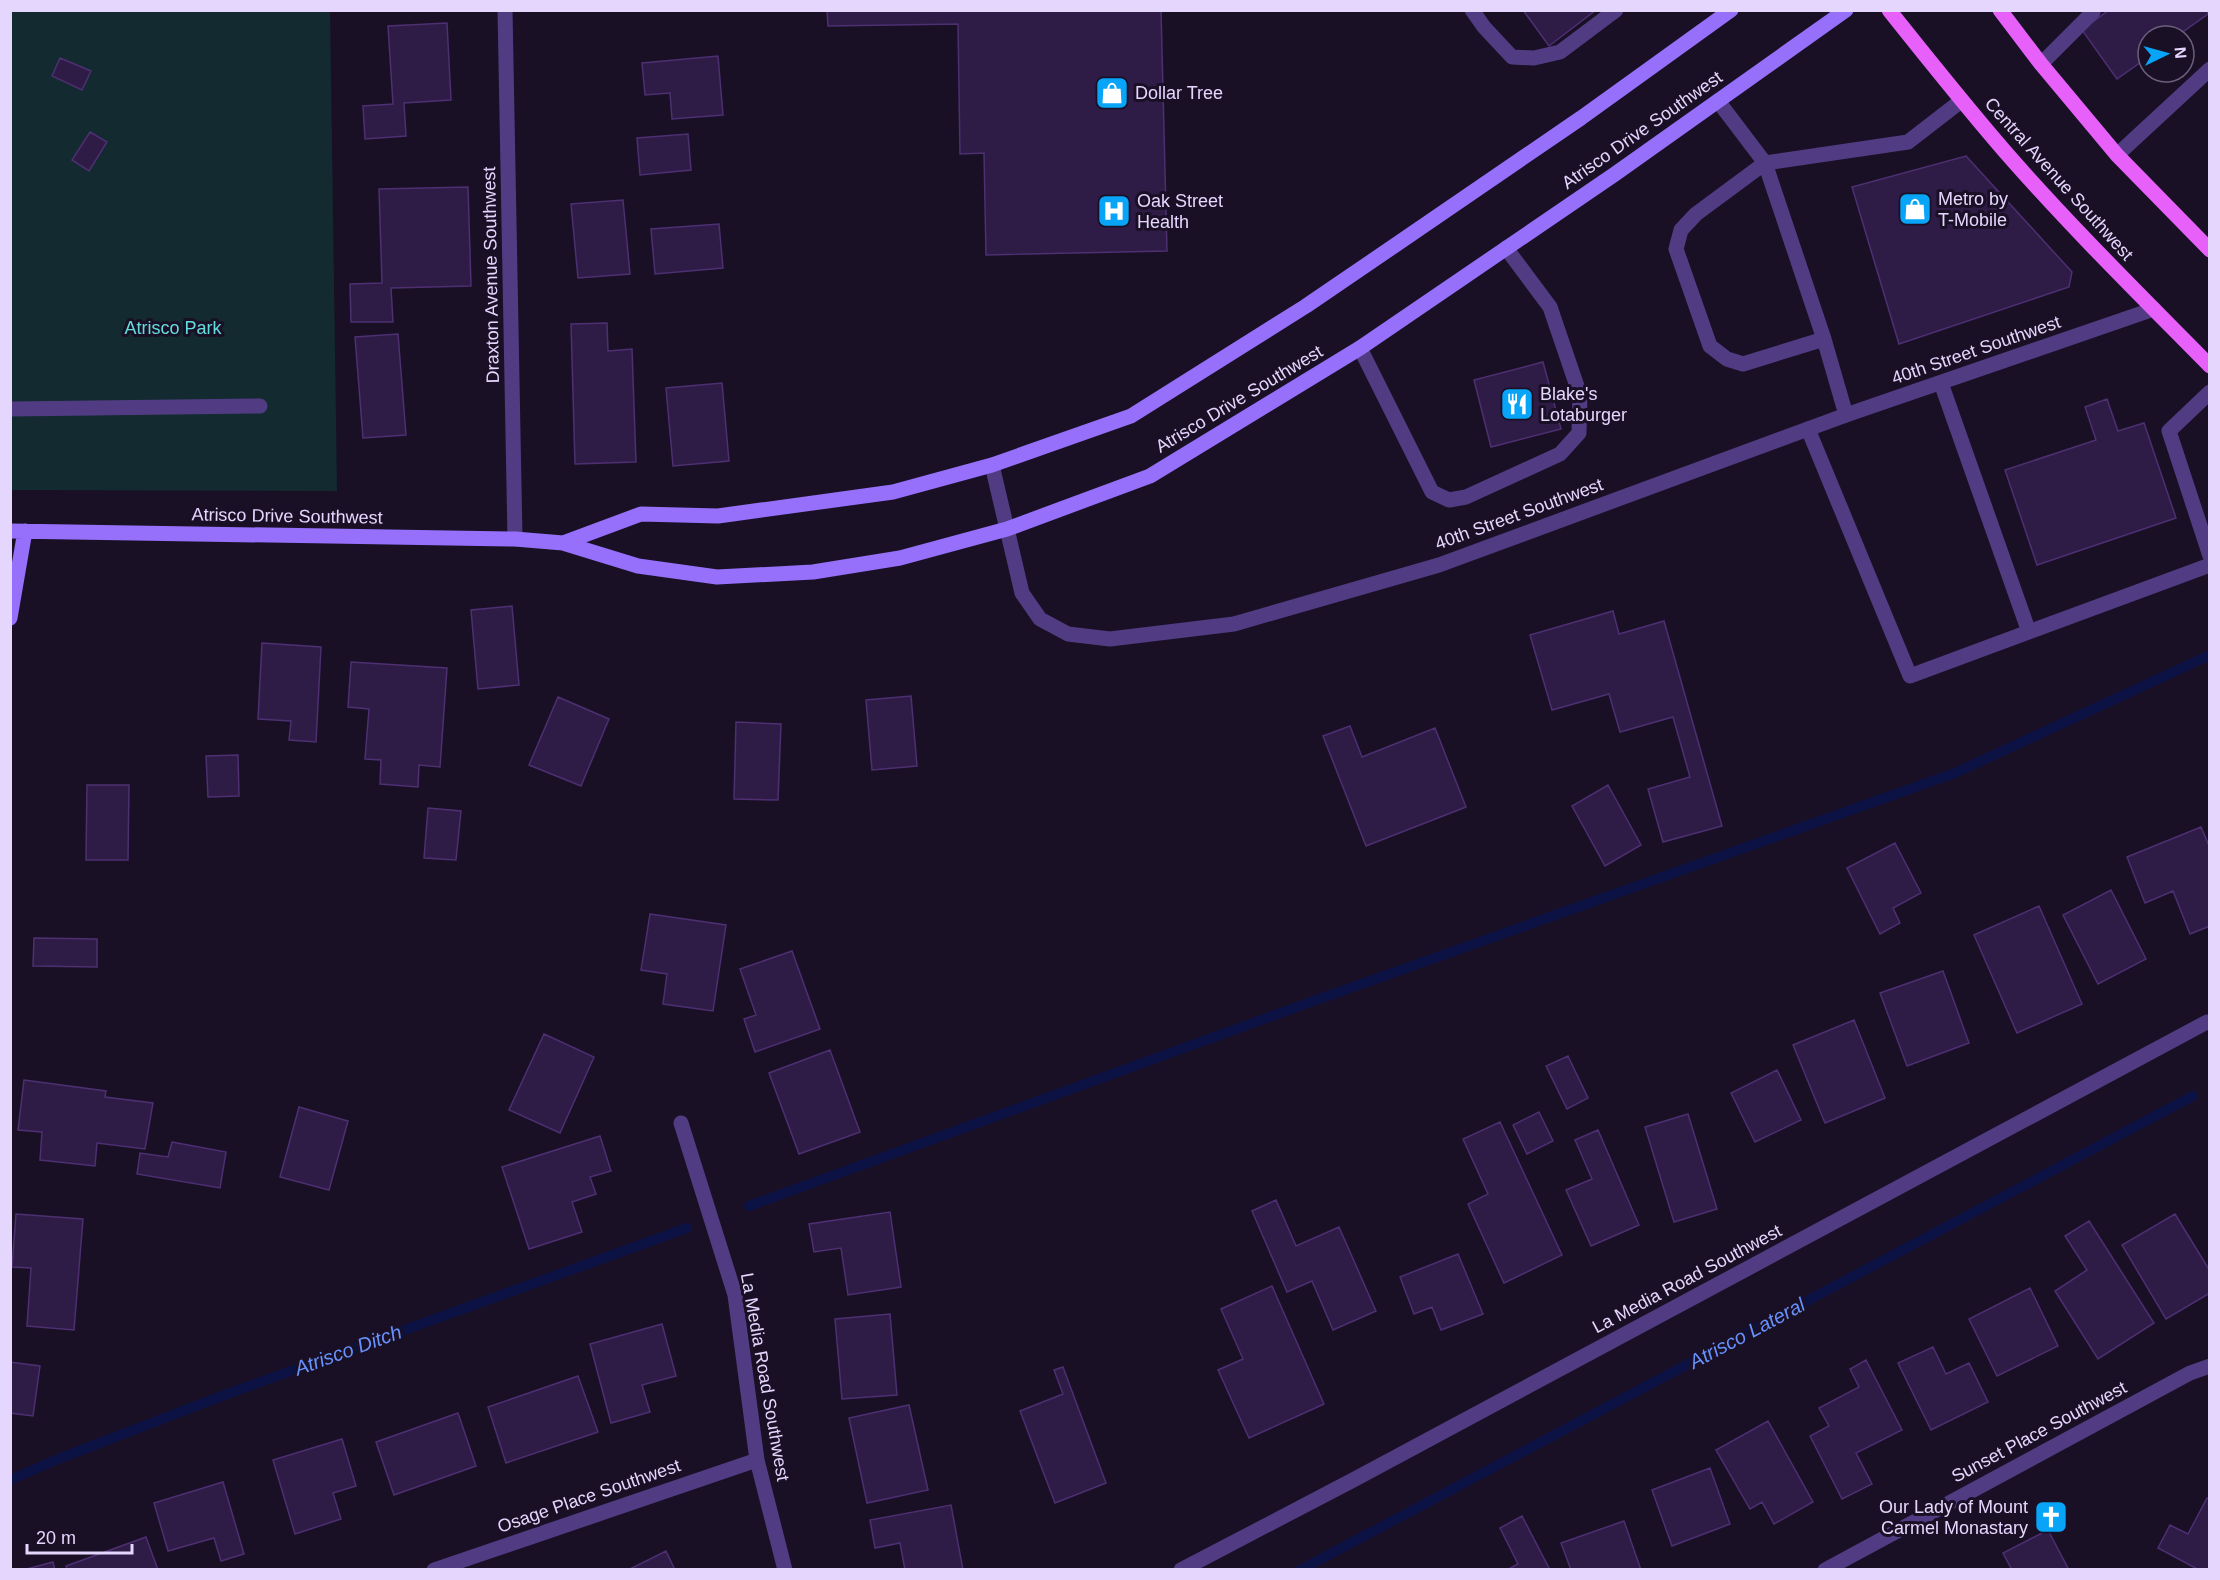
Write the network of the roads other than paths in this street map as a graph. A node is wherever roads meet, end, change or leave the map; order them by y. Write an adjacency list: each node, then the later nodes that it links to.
1 (505, 10): 30 (street, Draxton Avenue Southwest)
2 (1472, 10): 3 (street)
3 (1616, 10)
4 (1731, 10): 27 (main road, Atrisco Drive Southwest)
5 (1846, 10): 12 (main road, Atrisco Drive Southwest)
6 (1888, 10): 11 (main road, Central Avenue Southwest)
7 (2000, 10): 9 (main road)
8 (2092, 10): 9 (street)
9 (2041, 64): 13 (main road)
10 (2210, 69): 13 (street)
11 (1961, 100): 14 (street); 17 (main road, Central Avenue Southwest)
12 (1718, 101): 14 (street); 15 (main road, Atrisco Drive Southwest)
13 (2117, 155): 16 (main road)
14 (1765, 163): 18 (street); 18 (street)
15 (1506, 248): 19 (main road, Atrisco Drive Southwest); 19 (street)
16 (2210, 250)
17 (2154, 309): 20 (main road, Central Avenue Southwest); 21 (street, 40th Street Southwest)
18 (1824, 339): 25 (street)
19 (1360, 348): 28 (main road, Atrisco Drive Southwest)
20 (2210, 366)
21 (1941, 383): 25 (street, 40th Street Southwest); 35 (street)
22 (2210, 392): 32 (street)
23 (260, 406): 24 (street)
24 (10, 409)
25 (1846, 415): 26 (street, 40th Street Southwest)
26 (1808, 429): 28 (street, 40th Street Southwest); 35 (street)
27 (992, 465): 28 (street, 40th Street Southwest); 31 (main road, Atrisco Drive Southwest)
28 (1007, 529): 31 (main road, Atrisco Drive Southwest)
29 (18, 531): 30 (main road, Atrisco Drive Southwest); 34 (main road)
30 (515, 539): 31 (main road, Atrisco Drive Southwest)
31 (563, 543)
32 (2210, 556)
33 (2210, 565): 35 (street)
34 (10, 618)
35 (2029, 632)
36 (2210, 1023): 42 (street, La Media Road Southwest)
37 (681, 1123): 39 (street, La Media Road Southwest)
38 (2210, 1366): 43 (street, Sunset Place Southwest)
39 (757, 1460): 40 (street, Osage Place Southwest); 41 (street, La Media Road Southwest)
40 (434, 1569)
41 (785, 1569)
42 (1181, 1569)
43 (1825, 1569)

